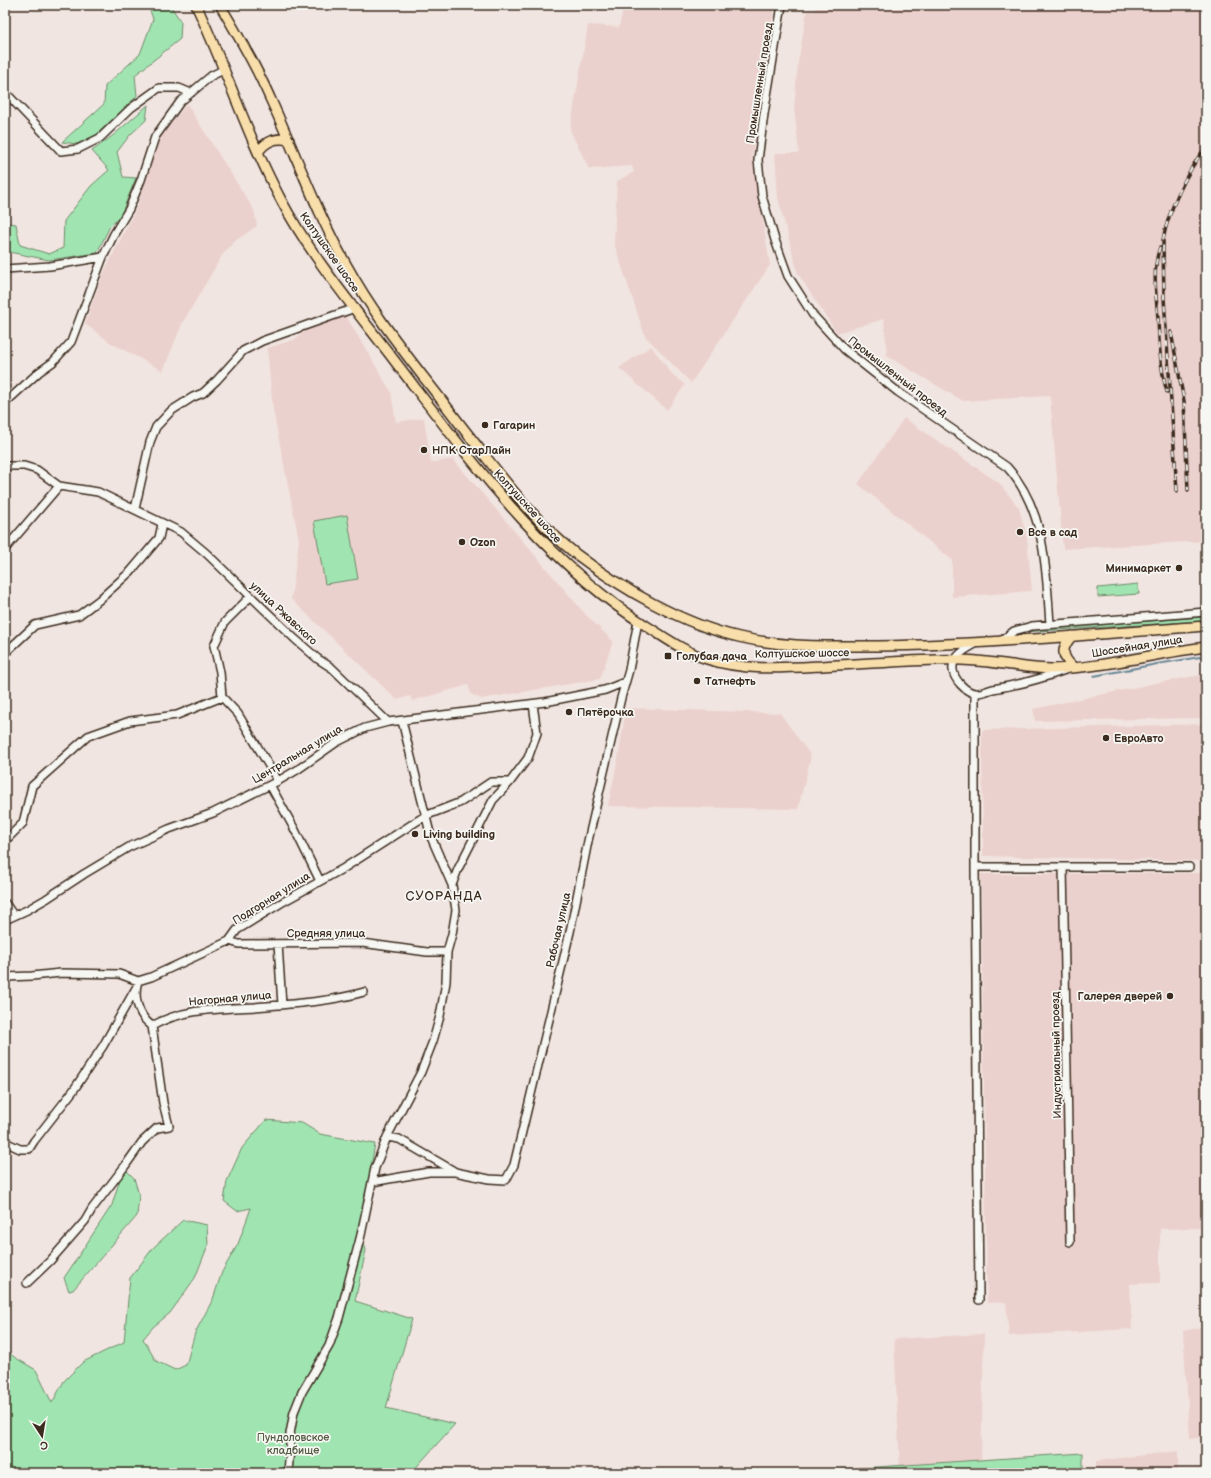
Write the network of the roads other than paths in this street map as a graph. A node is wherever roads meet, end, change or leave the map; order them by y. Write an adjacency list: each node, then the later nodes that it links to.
1 (196, 5): 4 (main road, Колтушское шоссе)
2 (220, 5): 7 (main road, Колтушское шоссе)
3 (782, 5): 21 (street, Промышленный проезд)
4 (225, 69): 6 (street); 8 (main road, Колтушское шоссе)
5 (5, 92): 6 (street)
6 (191, 93): 9 (street)
7 (289, 140): 8 (main road); 25 (main road, Колтушское шоссе)
8 (258, 152): 11 (main road, Колтушское шоссе)
9 (103, 257): 10 (street); 12 (street)
10 (5, 269)
11 (355, 308): 15 (street); 20 (main road, Колтушское шоссе)
12 (5, 403)
13 (5, 466): 14 (street)
14 (59, 486): 15 (street, улица Ржавского); 17 (street)
15 (135, 509): 16 (street, улица Ржавского)
16 (162, 524): 18 (street, улица Ржавского); 27 (street)
17 (5, 549)
18 (250, 597): 32 (street); 35 (street, улица Ржавского)
19 (1206, 612): 21 (street)
20 (638, 621): 28 (main road, Колтушское шоссе); 30 (street, Рабочая улица)
21 (1050, 624): 24 (street)
22 (1206, 626): 23 (main road, Шоссейная улица)
23 (1072, 636): 24 (main road, Колтушское шоссе); 29 (main road)
24 (1001, 641): 25 (main road, Колтушское шоссе)
25 (975, 644): 28 (street, Колтушское шоссе)
26 (1206, 647): 29 (main road, Шоссейная улица)
27 (5, 653)
28 (954, 660): 29 (main road, Колтушское шоссе); 31 (street)
29 (1073, 667): 31 (street)
30 (625, 682): 33 (street, Центральная улица); 59 (street, Рабочая улица)
31 (975, 693): 41 (street)
32 (222, 696): 36 (street); 40 (street)
33 (533, 704): 34 (street, Центральная улица); 37 (street)
34 (402, 720): 35 (street, Центральная улица); 39 (street)
35 (388, 722): 36 (street, Центральная улица)
36 (278, 781): 38 (street, Центральная улица)
37 (510, 782): 39 (street, Подгорная улица); 45 (street)
38 (270, 785): 44 (street); 47 (street, Центральная улица)
39 (425, 816): 44 (street, Подгорная улица); 45 (street)
40 (5, 841)
41 (975, 867): 42 (street); 63 (street)
42 (1063, 867): 43 (street); 61 (street, Индустриальный проезд)
43 (1189, 868)
44 (320, 881): 49 (street, Подгорная улица)
45 (452, 885): 51 (street)
46 (5, 903): 47 (street)
47 (14, 916): 48 (street, Центральная улица)
48 (5, 920)
49 (229, 941): 50 (street, Средняя улица); 53 (street, Подгорная улица)
50 (278, 944): 51 (street, Средняя улица); 55 (street)
51 (447, 952): 57 (street)
52 (5, 977): 53 (street)
53 (137, 984): 56 (street); 58 (street)
54 (364, 992): 55 (street, Нагорная улица)
55 (282, 1005): 56 (street, Нагорная улица)
56 (152, 1026): 62 (street)
57 (387, 1137): 59 (street); 60 (street)
58 (5, 1142)
59 (455, 1172): 60 (street)
60 (372, 1182): 64 (street)
61 (1070, 1242)
62 (28, 1283)
63 (979, 1300)
64 (288, 1473)

